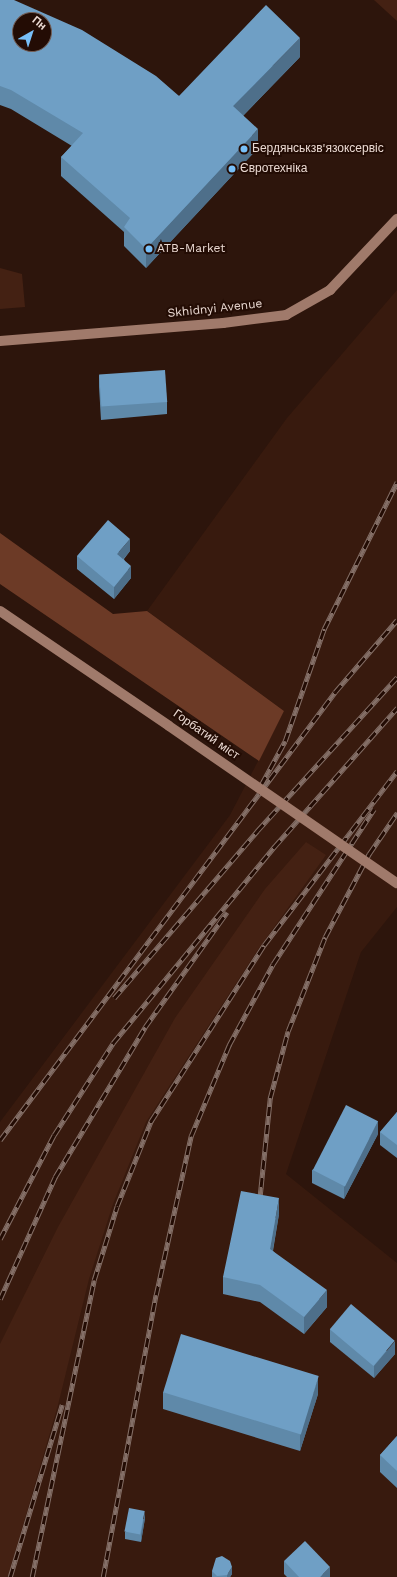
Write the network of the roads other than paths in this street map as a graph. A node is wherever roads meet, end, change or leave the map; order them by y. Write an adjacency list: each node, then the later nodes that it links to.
1 (397, 219): 2 (street, Skhidnyi Avenue)
2 (0, 341)
3 (0, 611): 4 (street, Горбатий міст, bridge)
4 (397, 883)

